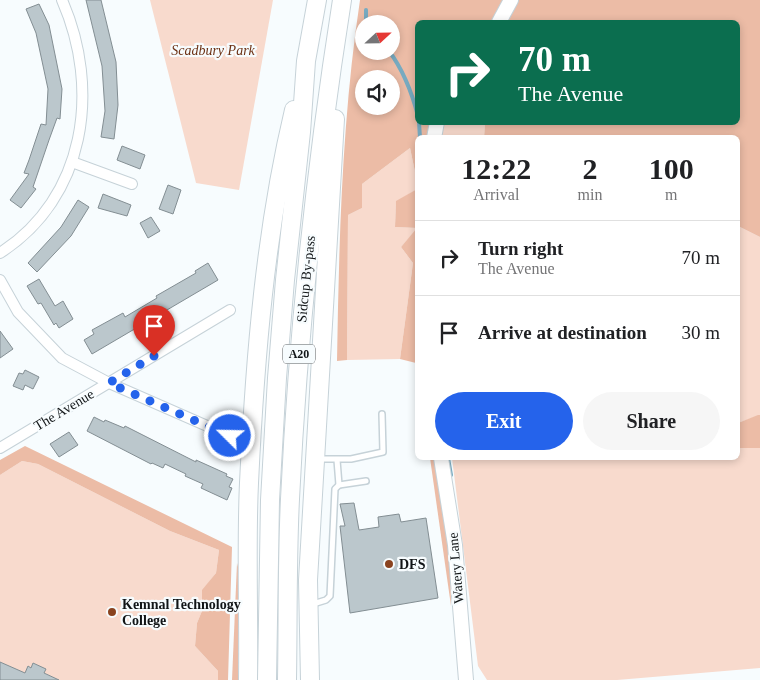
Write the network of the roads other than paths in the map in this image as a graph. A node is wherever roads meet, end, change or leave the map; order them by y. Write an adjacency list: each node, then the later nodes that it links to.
1 (62, 0): 8 (street)
2 (317, 0): 7 (highway, Sidcup By-pass / A20)
3 (342, 0): 6 (highway, Sidcup By-pass / A20)
4 (511, 0): 5 (street)
5 (500, 20)
6 (337, 30): 17 (highway, A20); 25 (highway, Sidcup By-pass / A20)
7 (306, 61): 23 (highway, A20); 24 (highway, Sidcup By-pass / A20)
8 (72, 162): 9 (street); 10 (street)
9 (132, 184)
10 (0, 253)
11 (0, 280): 13 (street)
12 (230, 310): 13 (street, The Avenue)
13 (109, 383): 15 (street); 16 (street, The Avenue)
14 (382, 414): 18 (lane)
15 (230, 436)
16 (0, 448)
17 (314, 459): 18 (lane); 22 (highway, A20)
18 (337, 460): 21 (lane)
19 (441, 460): 27 (street, Watery Lane)
20 (366, 481): 21 (lane)
21 (339, 484): 22 (lane)
22 (308, 606): 26 (highway, A20)
23 (248, 680)
24 (268, 680)
25 (288, 680)
26 (310, 680)
27 (466, 680)

